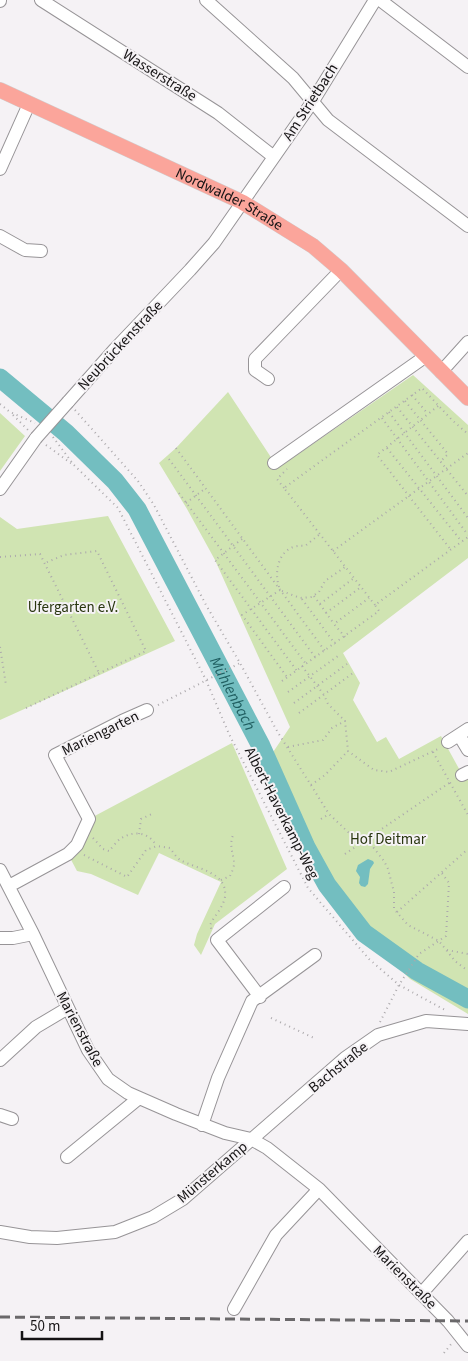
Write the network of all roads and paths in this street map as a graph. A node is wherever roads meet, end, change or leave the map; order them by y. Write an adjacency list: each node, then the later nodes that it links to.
1 (41, 0): 9 (street, Wasserstraße)
2 (206, 0): 7 (street)
3 (375, 0): 7 (street, Am Strietbach)
4 (380, 0): 5 (street)
5 (468, 67)
6 (0, 90): 8 (main road, Nordwalder Straße)
7 (312, 101): 9 (street, Am Strietbach); 12 (street)
8 (29, 104): 10 (street); 11 (main road, Nordwalder Straße)
9 (274, 157): 11 (street, Am Strietbach)
10 (0, 169)
11 (242, 202): 15 (main road, Nordwalder Straße); 23 (street, Neubrückenstraße)
12 (468, 226)
13 (0, 236): 14 (street)
14 (41, 251)
15 (341, 270): 17 (main road, Nordwalder Straße); 19 (street)
16 (468, 342): 18 (street)
17 (426, 356): 18 (main road, Nordwalder Straße); 42 (street)
18 (441, 372): 21 (main road, Nordwalder Straße)
19 (268, 379)
20 (412, 395): 22 (path); 25 (path); 29 (path)
21 (468, 398)
22 (405, 401): 26 (path); 32 (path)
23 (68, 402): 36 (street, Neubrückenstraße, bridge); 87 (path)
24 (0, 404): 27 (path)
25 (438, 406): 29 (path); 35 (path)
26 (397, 407): 28 (path); 33 (path)
27 (10, 412): 30 (path); 36 (path, Albert-Haverkamp-Weg)
28 (390, 412): 31 (path); 34 (path)
29 (428, 414): 32 (path)
30 (21, 417)
31 (382, 417): 37 (path); 48 (path)
32 (420, 420): 33 (path); 43 (path)
33 (412, 427): 34 (path); 43 (path)
34 (404, 432): 37 (path); 45 (path)
35 (468, 434)
36 (36, 438): 50 (street, Neubrückenstraße); 96 (path, Albert-Haverkamp-Weg)
37 (396, 438): 38 (path); 46 (path)
38 (386, 447): 49 (path); 53 (path)
39 (176, 448): 47 (path)
40 (468, 453): 44 (path)
41 (169, 459): 52 (path)
42 (278, 460): 48 (path)
43 (440, 462): 44 (path)
44 (446, 469): 45 (path); 54 (path)
45 (437, 476): 46 (path); 56 (path)
46 (428, 482): 49 (path); 58 (path)
47 (206, 488): 52 (path); 59 (path)
48 (284, 488): 57 (path)
49 (420, 488): 53 (path); 60 (path)
50 (0, 489)
51 (179, 493): 55 (path)
52 (196, 496): 55 (path); 61 (path)
53 (409, 496): 62 (path); 63 (path)
54 (468, 496)
55 (186, 503): 64 (path)
56 (468, 518)
57 (320, 534): 63 (path); 70 (path)
58 (468, 536): 60 (path)
59 (243, 538): 61 (path); 70 (path)
60 (462, 542): 62 (path)
61 (233, 545): 64 (path); 71 (path)
62 (451, 550): 77 (path)
63 (333, 551): 67 (path)
64 (223, 553): 75 (path); 78 (path)
65 (0, 557): 66 (path)
66 (45, 564): 92 (path); 92 (path)
67 (345, 567): 68 (path); 72 (path)
68 (354, 578): 69 (path); 76 (path)
69 (361, 587): 74 (path); 79 (path)
70 (280, 590): 71 (path); 73 (path); 84 (path)
71 (270, 596): 75 (path); 86 (path)
72 (314, 596): 73 (path); 76 (path)
73 (302, 598): 82 (path)
74 (369, 598): 77 (path); 80 (path)
75 (260, 603): 78 (path); 88 (path)
76 (320, 604): 79 (path)
77 (375, 605): 81 (path)
78 (250, 608): 91 (path); 95 (path)
79 (326, 613): 80 (path)
80 (334, 624): 81 (path)
81 (345, 637): 82 (path)
82 (335, 644): 84 (path)
83 (0, 647): 98 (path)
84 (325, 650): 86 (path)
85 (338, 656): 94 (path)
86 (315, 657): 88 (path)
87 (239, 664): 96 (path); 108 (path)
88 (306, 664): 90 (path)
89 (347, 664): 99 (path)
90 (302, 666): 91 (path); 94 (path)
91 (296, 670): 95 (path)
92 (99, 673): 103 (path)
93 (353, 673): 101 (path)
94 (310, 676): 99 (path); 100 (path)
95 (287, 677): 97 (path)
96 (206, 680): 104 (path); 141 (path, Albert-Haverkamp-Weg)
97 (282, 681)
98 (6, 686)
99 (317, 686): 101 (path); 102 (path)
100 (288, 692)
101 (324, 695): 105 (path); 106 (path)
102 (294, 703)
103 (26, 708)
104 (147, 710): 119 (street, Mariengarten)
105 (299, 713)
106 (345, 721): 108 (path); 110 (path)
107 (455, 738): 109 (street); 111 (path)
108 (288, 747): 114 (path)
109 (468, 750)
110 (348, 751): 111 (path); 114 (path)
111 (433, 752): 113 (path)
112 (465, 774): 113 (path)
113 (451, 782): 117 (path); 122 (path)
114 (310, 786): 116 (path)
115 (154, 813): 121 (path)
116 (329, 814): 118 (path); 122 (path)
117 (468, 814)
118 (321, 819)
119 (86, 825): 121 (path); 124 (street)
120 (234, 833): 129 (path)
121 (138, 834): 123 (path)
122 (364, 841): 126 (path); 132 (path)
123 (157, 846): 124 (path); 129 (path)
124 (73, 849): 130 (street)
125 (468, 849): 128 (path)
126 (344, 854)
127 (0, 870): 130 (street, Marienstraße)
128 (441, 872): 132 (path); 136 (path)
129 (221, 880): 135 (path)
130 (9, 886): 133 (street, Marienstraße)
131 (284, 887): 135 (street)
132 (397, 912): 136 (path)
133 (34, 934): 134 (street); 143 (street, Marienstraße)
134 (0, 938)
135 (217, 940): 142 (street)
136 (439, 940): 137 (path); 141 (path)
137 (447, 950): 138 (path); 140 (path)
138 (468, 954)
139 (315, 955): 142 (street)
140 (468, 971)
141 (399, 986): 145 (path); 146 (path, Albert-Haverkamp-Weg)
142 (260, 997): 150 (street)
143 (68, 1008): 148 (street); 149 (street, Marienstraße)
144 (270, 1018): 147 (path)
145 (380, 1022)
146 (466, 1023): 151 (street, Bachstraße)
147 (314, 1038)
148 (0, 1060)
149 (139, 1098): 150 (street, Marienstraße); 152 (street)
150 (202, 1125): 151 (street, Marienstraße)
151 (251, 1139): 153 (street, Marienstraße); 154 (street, Münsterkamp)
152 (67, 1157)
153 (319, 1189): 156 (street, Marienstraße); 157 (street)
154 (0, 1232)
155 (468, 1241): 156 (street)
156 (421, 1294): 158 (street, Marienstraße)
157 (234, 1308)
158 (468, 1346)

